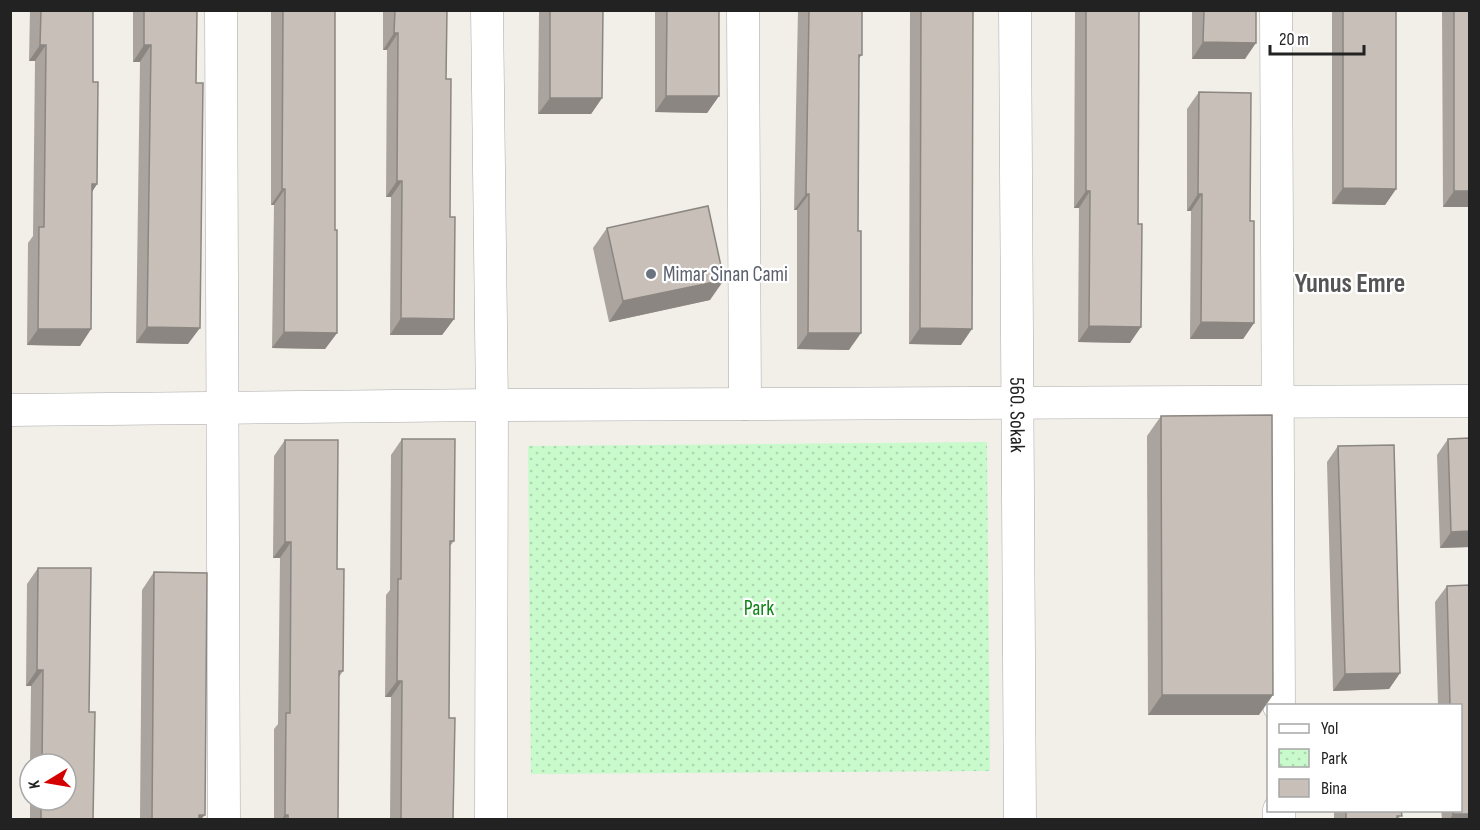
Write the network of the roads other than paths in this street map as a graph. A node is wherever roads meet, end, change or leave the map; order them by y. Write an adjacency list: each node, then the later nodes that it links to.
1 (221, 10): 11 (street)
2 (487, 10): 10 (street)
3 (742, 10): 9 (street)
4 (1015, 10): 8 (street, 560. Sokak)
5 (1276, 10): 7 (street)
6 (1470, 401): 7 (street)
7 (1277, 402): 8 (street); 13 (street)
8 (1018, 403): 9 (street); 16 (street, 560. Sokak)
9 (745, 404): 10 (street)
10 (492, 405): 11 (street); 15 (street)
11 (221, 408): 12 (street); 14 (street)
12 (10, 410)
13 (1279, 704)
14 (224, 819)
15 (491, 819)
16 (1020, 819)

